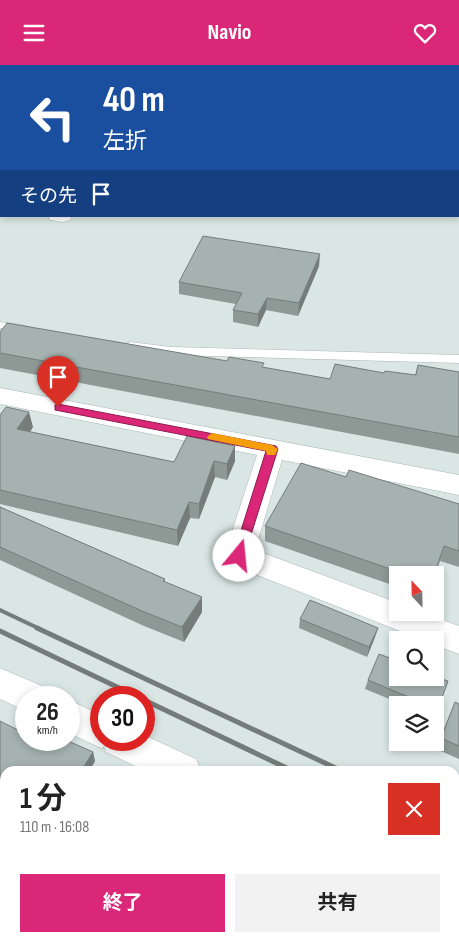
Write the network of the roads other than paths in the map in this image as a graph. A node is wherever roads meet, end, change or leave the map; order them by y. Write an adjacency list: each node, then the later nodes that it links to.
1 (0, 325): 2 (lane)
2 (34, 330)
3 (118, 343): 4 (lane)
4 (459, 359)
5 (0, 396): 6 (street)
6 (272, 449): 7 (street); 8 (street)
7 (459, 485)
8 (459, 640)
9 (0, 683): 10 (street)
10 (15, 690)
11 (141, 751): 12 (street)
12 (173, 766)

